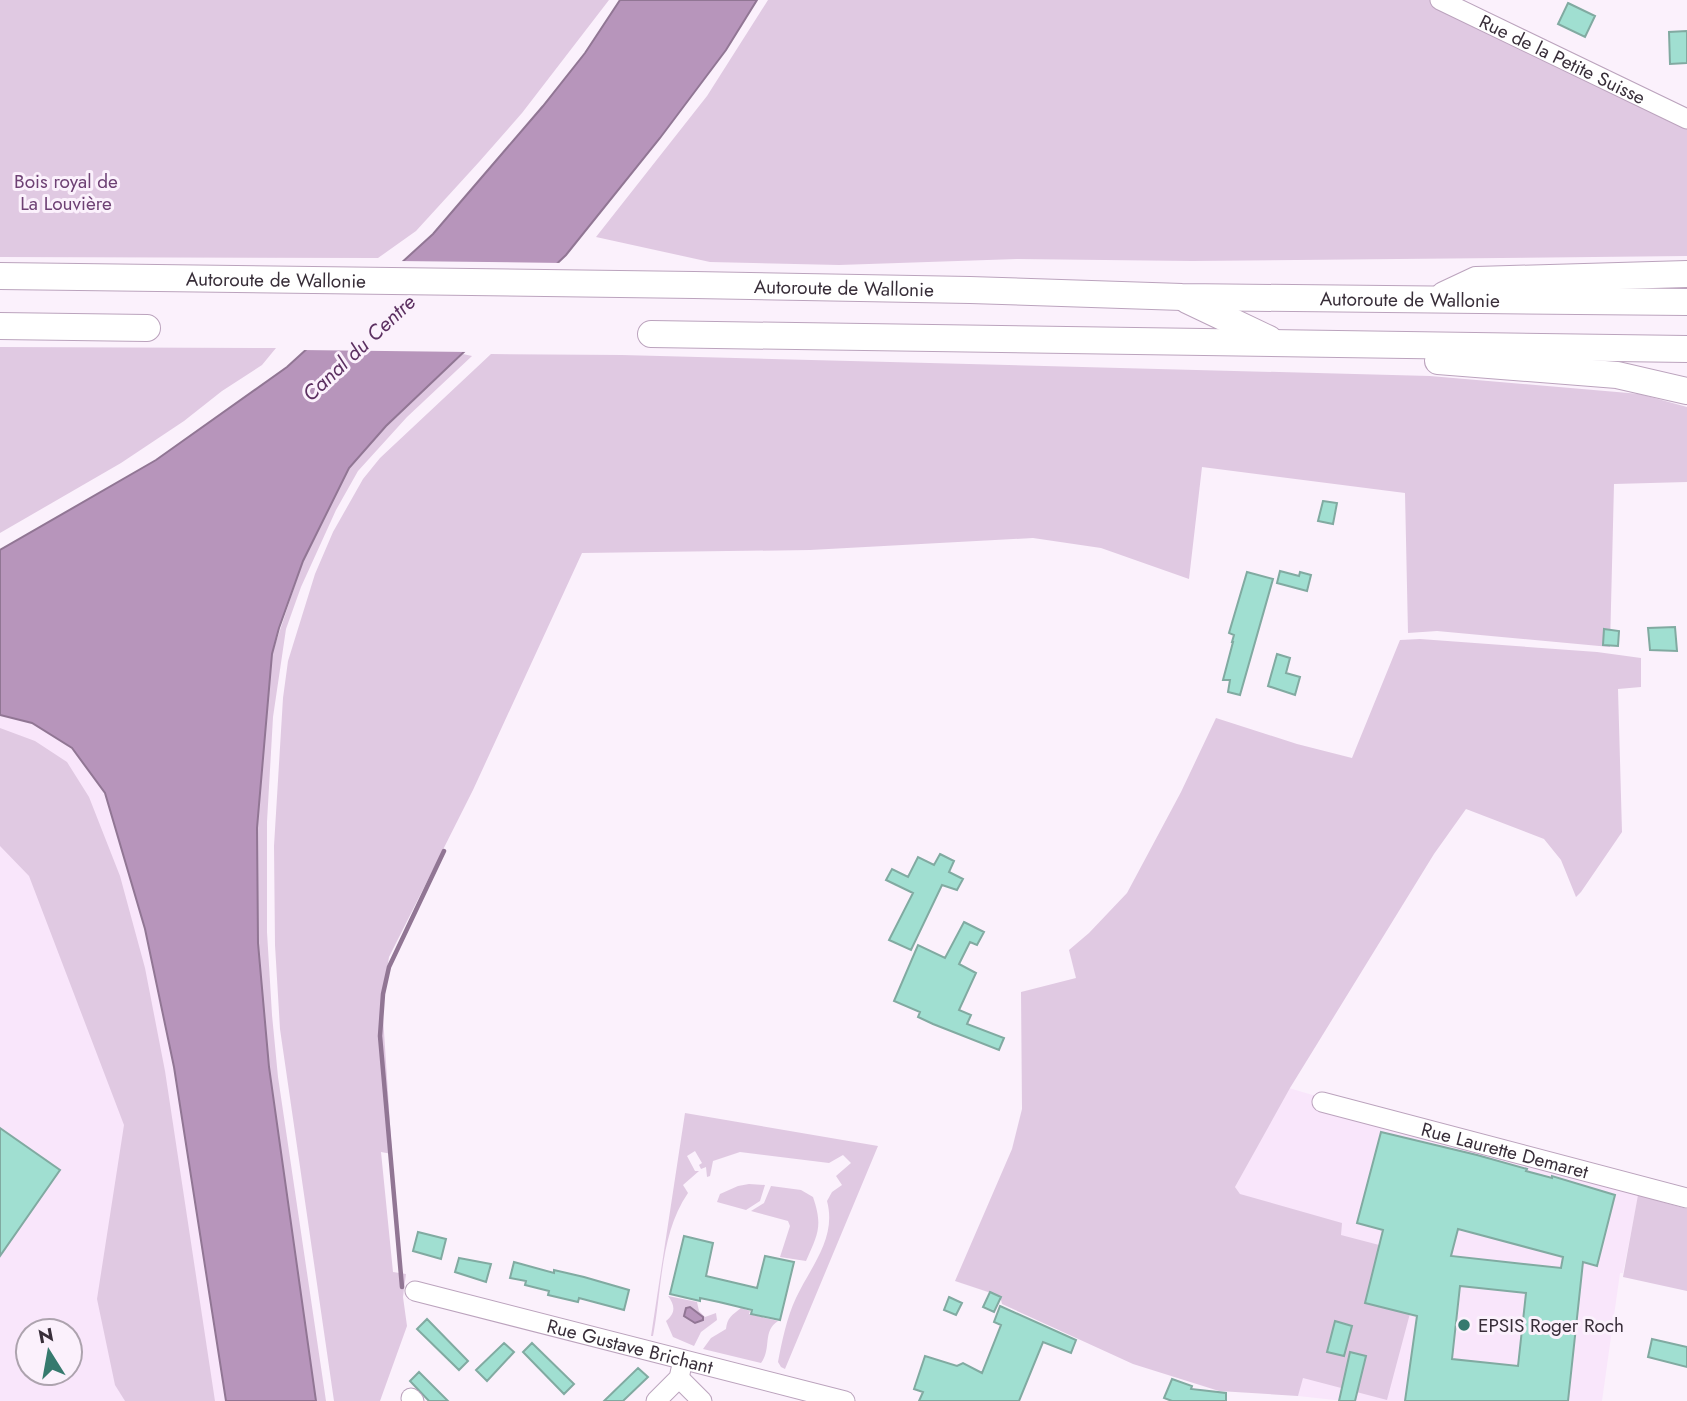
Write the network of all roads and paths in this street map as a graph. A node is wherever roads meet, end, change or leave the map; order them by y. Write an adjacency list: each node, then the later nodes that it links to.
1 (1440, 0): 2 (street, Rue de la Petite Suisse)
2 (1687, 119)
3 (1687, 274): 6 (highway)
4 (0, 276): 5 (highway, Autoroute de Wallonie)
5 (1182, 297): 6 (highway, Autoroute de Wallonie); 11 (highway)
6 (1436, 298): 7 (highway, Autoroute de Wallonie)
7 (1687, 302)
8 (0, 326): 9 (highway)
9 (148, 328)
10 (651, 334): 11 (highway)
11 (1277, 343): 12 (highway); 13 (highway)
12 (1687, 349)
13 (1687, 391)
14 (1322, 1102): 15 (street, Rue Laurette Demaret)
15 (1687, 1198)
16 (415, 1291): 17 (street, Rue Gustave Brichant)
17 (681, 1369): 18 (street); 19 (street); 20 (street, Rue Gustave Brichant)
18 (656, 1401)
19 (702, 1401)
20 (845, 1401)

